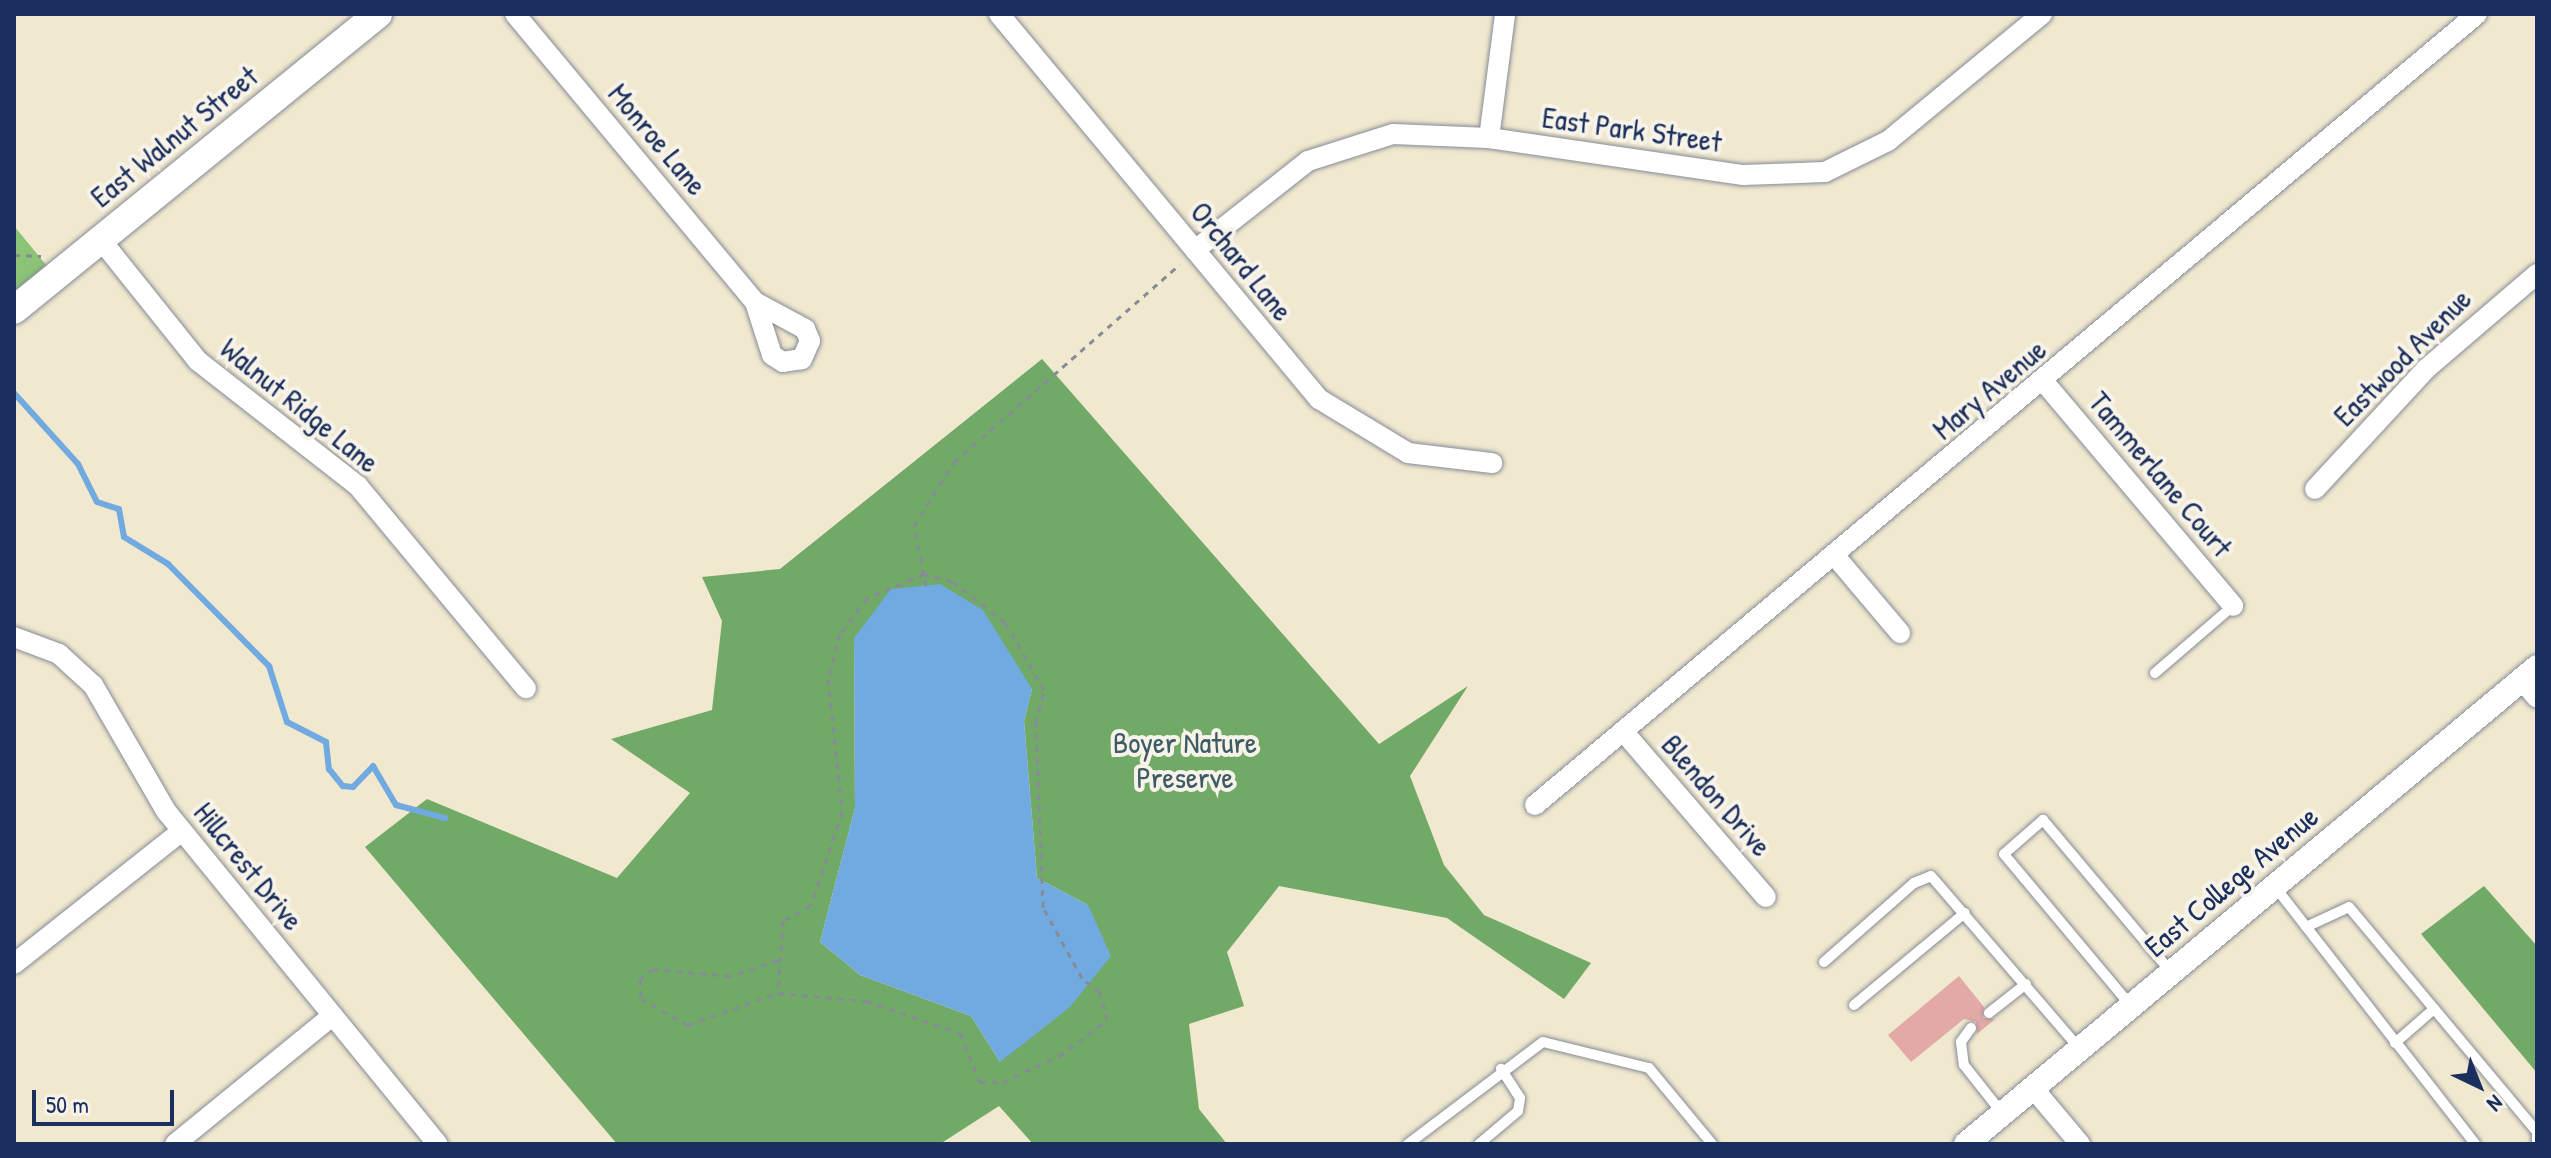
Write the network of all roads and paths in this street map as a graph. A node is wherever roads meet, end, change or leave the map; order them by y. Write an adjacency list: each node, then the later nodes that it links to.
1 (378, 14): 8 (main road, East Walnut Street)
2 (515, 14): 13 (street, Monroe Lane)
3 (999, 14): 9 (street, Orchard Lane)
4 (1505, 14): 7 (street)
5 (2042, 14): 7 (street, East Park Street)
6 (2477, 14): 15 (street, Mary Avenue)
7 (1489, 138): 9 (street, East Park Street)
8 (101, 240): 14 (main road, East Walnut Street); 26 (street, Walnut Ridge Lane)
9 (1195, 250): 16 (street, Orchard Lane); 19 (path)
10 (46, 253): 11 (path)
11 (14, 256)
12 (2537, 274): 17 (street, Eastwood Avenue)
13 (755, 302)
14 (14, 310)
15 (2044, 382): 18 (street, Mary Avenue); 21 (street, Tammerlane Court)
16 (1492, 463)
17 (2315, 489)
18 (1835, 556): 22 (street); 27 (street, Mary Avenue)
19 (924, 574): 20 (path); 39 (path); 39 (path)
20 (926, 586)
21 (2233, 606): 24 (lane)
22 (1900, 633)
23 (14, 637): 29 (street, Hillcrest Drive)
24 (2155, 673)
25 (2532, 681): 30 (street, East College Avenue)
26 (526, 688)
27 (1623, 731): 28 (street, Mary Avenue); 31 (street, Blendon Drive)
28 (1535, 805)
29 (182, 831): 36 (street); 44 (street, Hillcrest Drive)
30 (2274, 886): 33 (lane); 37 (street, East College Avenue)
31 (1766, 897)
32 (1965, 913): 35 (lane); 38 (lane); 40 (lane)
33 (2306, 927): 42 (lane); 46 (lane)
34 (778, 960): 39 (path)
35 (1824, 962)
36 (14, 964)
37 (2171, 972): 41 (street, East College Avenue); 41 (lane)
38 (2026, 984): 43 (lane); 47 (lane)
39 (778, 993)
40 (1854, 1005)
41 (2131, 1006): 47 (street, East College Avenue)
42 (2434, 1009): 46 (lane); 59 (lane)
43 (1989, 1013)
44 (332, 1016): 51 (street); 52 (street, Hillcrest Drive)
45 (1971, 1028): 50 (lane)
46 (2395, 1043): 58 (lane)
47 (2080, 1049): 49 (street, East College Avenue)
48 (1501, 1069): 53 (lane); 54 (lane); 55 (lane)
49 (2033, 1088): 50 (street, East College Avenue); 57 (street)
50 (2002, 1113): 56 (street, East College Avenue)
51 (175, 1144)
52 (438, 1144)
53 (1408, 1144)
54 (1479, 1144)
55 (1712, 1144)
56 (1966, 1144)
57 (2080, 1144)
58 (2475, 1144)
59 (2537, 1144)

